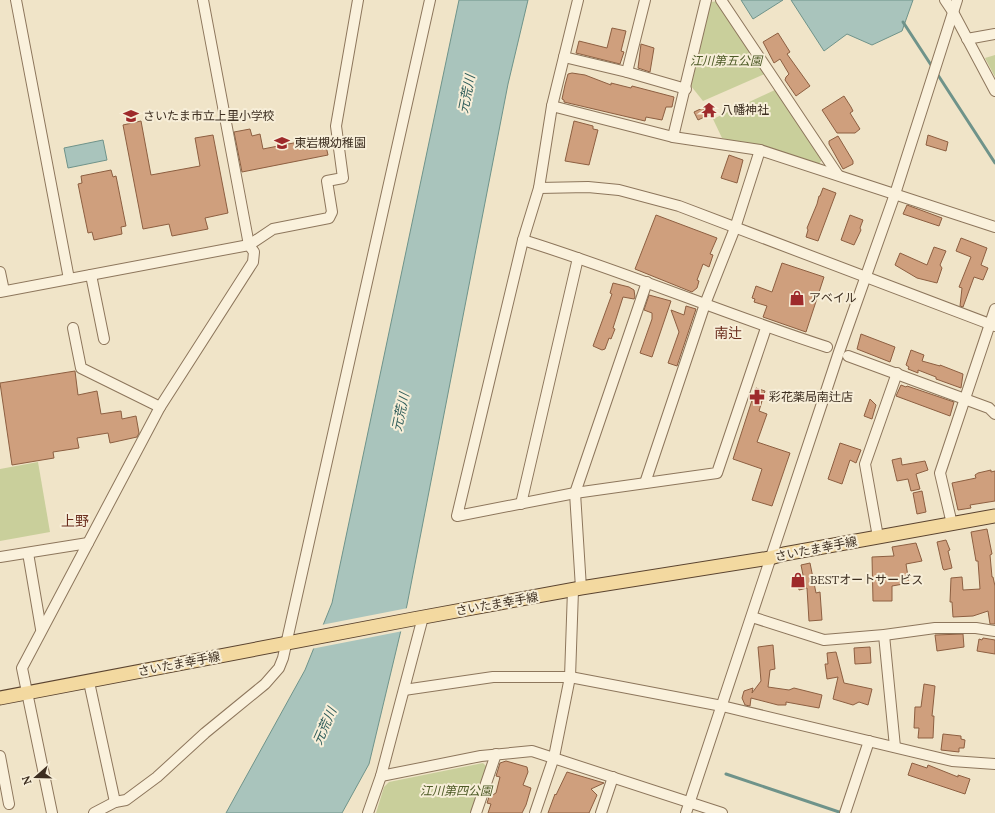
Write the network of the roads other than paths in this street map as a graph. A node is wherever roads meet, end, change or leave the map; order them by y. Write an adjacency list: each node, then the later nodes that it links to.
1 (16, 0): 32 (street)
2 (203, 0): 27 (street)
3 (358, 0): 27 (street)
4 (430, 0): 63 (street)
5 (578, 0): 14 (street)
6 (645, 0): 15 (street)
7 (706, 0): 16 (street)
8 (721, 0): 21 (street)
9 (945, 0): 11 (street)
10 (957, 0): 11 (street)
11 (953, 12): 13 (street); 23 (street)
12 (995, 34): 13 (street)
13 (967, 39): 17 (street)
14 (564, 57): 15 (street); 18 (street)
15 (627, 72): 16 (street)
16 (686, 89): 19 (street)
17 (995, 91)
18 (552, 106): 19 (street); 22 (street)
19 (673, 137): 20 (street)
20 (760, 150): 21 (street); 25 (street)
21 (838, 175): 23 (street)
22 (538, 188): 25 (street); 26 (street)
23 (895, 194): 24 (street); 31 (street)
24 (995, 227)
25 (735, 228): 31 (street); 35 (street)
26 (523, 240): 28 (street); 49 (street)
27 (249, 245): 30 (street); 45 (street)
28 (578, 258): 33 (street); 49 (street)
29 (0, 272): 34 (street)
30 (91, 275): 32 (street); 40 (street)
31 (865, 276): 37 (street); 56 (street)
32 (69, 279): 34 (street)
33 (647, 282): 35 (street); 48 (street)
34 (2, 292)
35 (705, 304): 39 (street); 47 (street)
36 (995, 309): 37 (street)
37 (992, 326): 44 (street)
38 (73, 328): 45 (street)
39 (766, 328): 41 (street); 47 (street)
40 (104, 339)
41 (827, 347)
42 (848, 356): 43 (street)
43 (897, 373): 44 (street); 52 (street)
44 (964, 399): 46 (street); 51 (street)
45 (160, 407): 53 (street)
46 (995, 414)
47 (645, 483): 48 (street)
48 (575, 493): 49 (street); 57 (street)
49 (521, 504)
50 (995, 516): 51 (main road, さいたま幸手線)
51 (952, 524): 52 (main road, さいたま幸手線)
52 (878, 537): 56 (main road, さいたま幸手線)
53 (88, 543): 54 (street); 60 (street)
54 (28, 553): 55 (street); 60 (street)
55 (0, 557)
56 (770, 558): 57 (main road, さいたま幸手線); 58 (street)
57 (577, 589): 59 (main road, さいたま幸手線); 64 (street)
58 (752, 617): 62 (street); 69 (street)
59 (418, 618): 63 (main road, さいたま幸手線); 66 (street)
60 (42, 629): 67 (street)
61 (995, 631): 62 (street)
62 (884, 635): 71 (street)
63 (290, 643): 65 (main road, さいたま幸手線); 78 (street)
64 (570, 677): 66 (street); 69 (street); 74 (street)
65 (89, 682): 67 (main road, さいたま幸手線); 78 (street)
66 (404, 690): 76 (street)
67 (27, 694): 68 (main road, さいたま幸手線); 81 (street)
68 (0, 698)
69 (722, 706): 70 (street); 79 (street)
70 (869, 741): 71 (street); 89 (street)
71 (895, 747): 75 (street)
72 (496, 754): 74 (street); 76 (street); 84 (street)
73 (0, 756): 80 (street)
74 (554, 757): 77 (street); 85 (street)
75 (995, 764)
76 (381, 776): 83 (street)
77 (613, 777): 79 (street); 86 (street)
78 (115, 802): 82 (street)
79 (690, 802): 87 (street); 88 (street)
80 (9, 804)
81 (52, 813)
82 (94, 813)
83 (368, 813)
84 (476, 813)
85 (535, 813)
86 (601, 813)
87 (686, 813)
88 (722, 813)
89 (845, 813)

